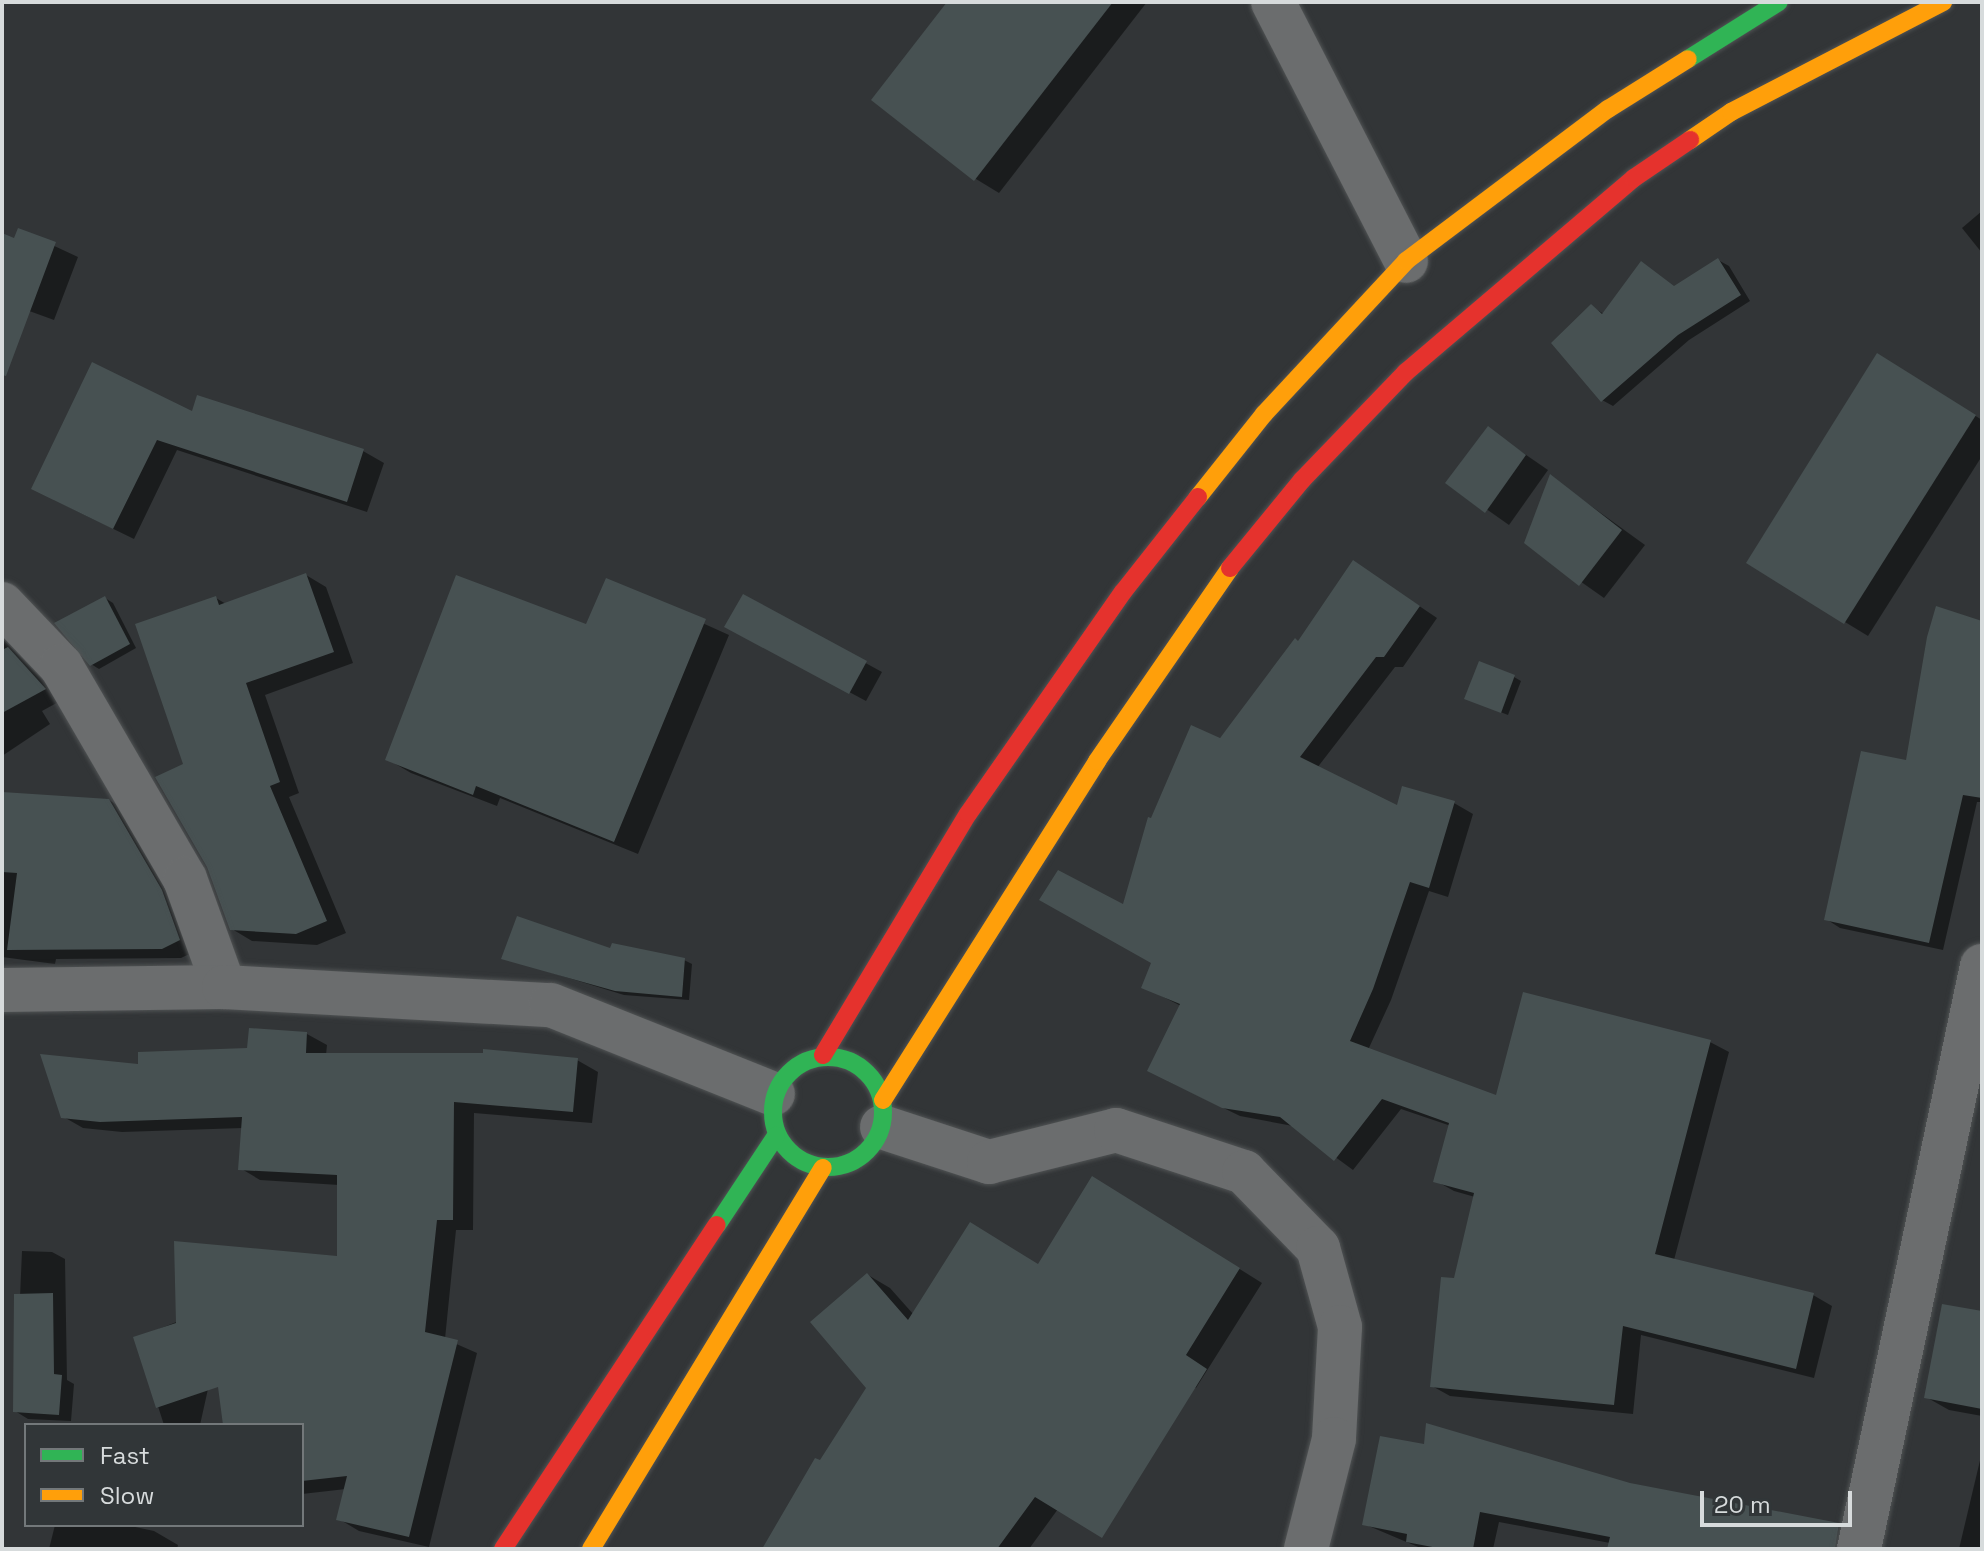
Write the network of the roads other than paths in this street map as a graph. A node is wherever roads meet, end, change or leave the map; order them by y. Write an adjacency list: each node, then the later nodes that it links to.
1 (1273, 2): 4 (street)
2 (1779, 2): 4 (main road)
3 (1943, 2): 10 (main road)
4 (1406, 261): 9 (main road)
5 (2, 604): 7 (street)
6 (1982, 966): 16 (street)
7 (224, 987): 8 (street); 11 (street)
8 (2, 990)
9 (823, 1055): 10 (main road); 11 (main road)
10 (882, 1113): 12 (main road); 15 (street)
11 (774, 1115): 12 (main road); 13 (main road)
12 (823, 1168): 14 (main road)
13 (503, 1549)
14 (591, 1549)
15 (1306, 1549)
16 (1859, 1549)

